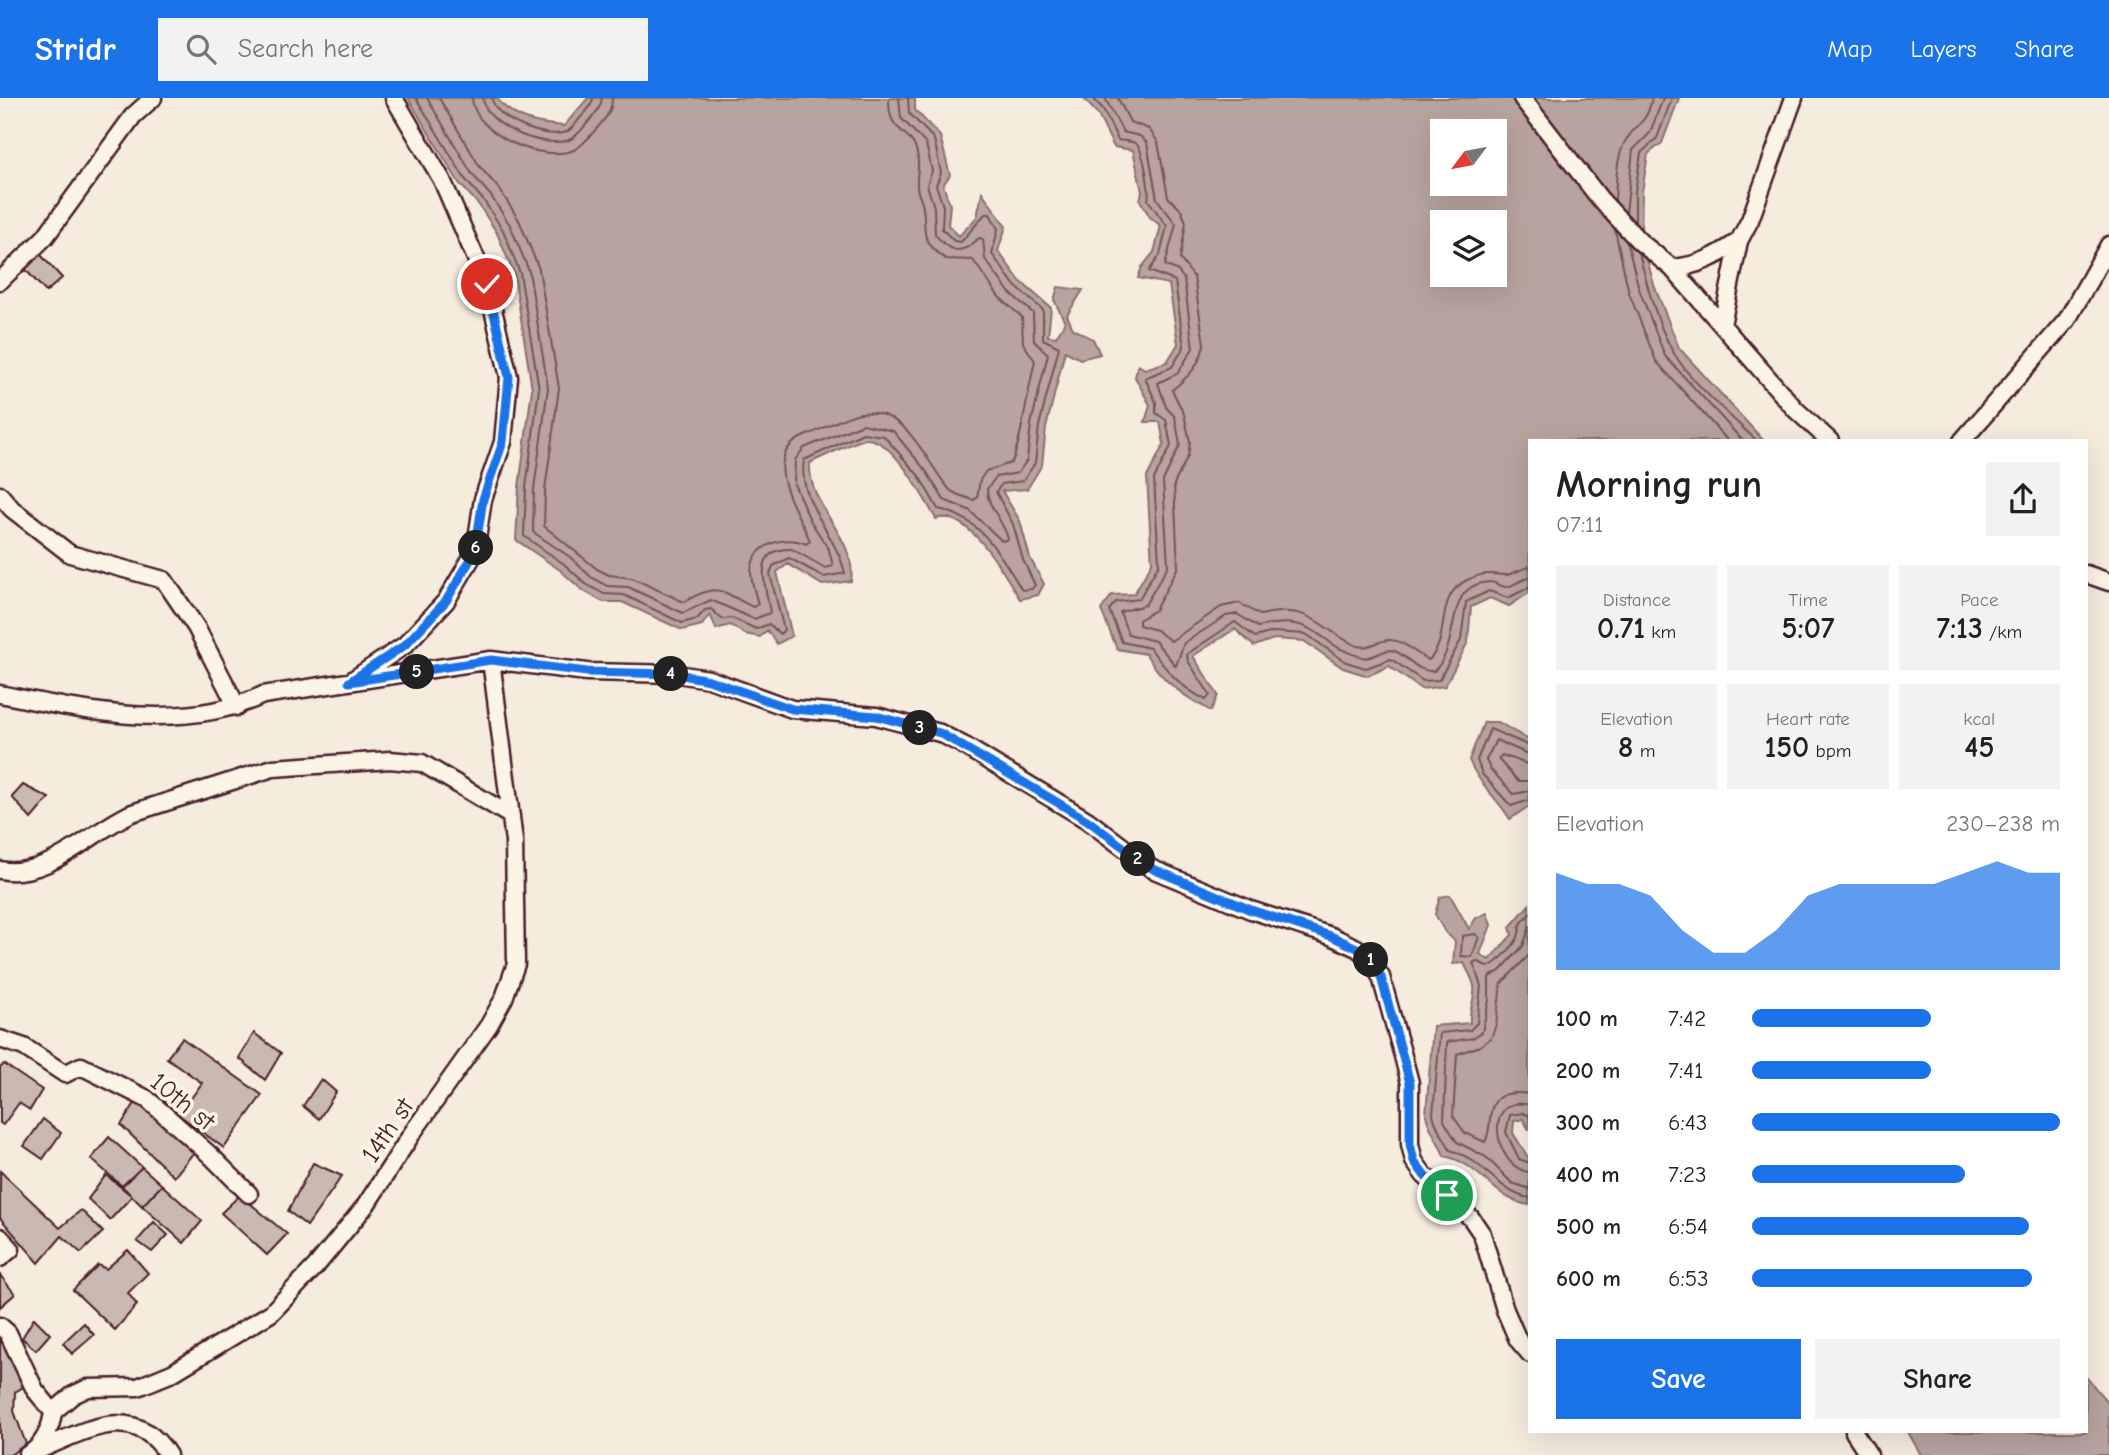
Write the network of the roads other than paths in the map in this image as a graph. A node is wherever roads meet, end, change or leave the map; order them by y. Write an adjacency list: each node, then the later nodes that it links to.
1 (153, 98): 8 (street)
2 (394, 98): 16 (street)
3 (1522, 98): 7 (street)
4 (1794, 98): 5 (street)
5 (1739, 241): 7 (street); 9 (street)
6 (2109, 245): 11 (street)
7 (1672, 268): 9 (street)
8 (0, 281)
9 (1722, 326): 10 (street)
10 (1828, 439)
11 (1964, 439)
12 (0, 495): 18 (street)
13 (2088, 575): 14 (street)
14 (2109, 582)
15 (491, 660): 16 (street); 19 (street, 14th st); 26 (street)
16 (349, 682): 18 (street)
17 (0, 694): 18 (street)
18 (237, 707)
19 (510, 816): 20 (street); 27 (street, 14th st)
20 (0, 870)
21 (0, 1039): 22 (street, 10th st)
22 (249, 1194)
23 (0, 1237): 24 (street)
24 (0, 1258)
25 (0, 1326): 27 (street)
26 (1528, 1352)
27 (53, 1412): 29 (street)
28 (1855, 1433): 31 (street)
29 (32, 1453): 30 (street)
30 (168, 1455)
31 (1869, 1455)

